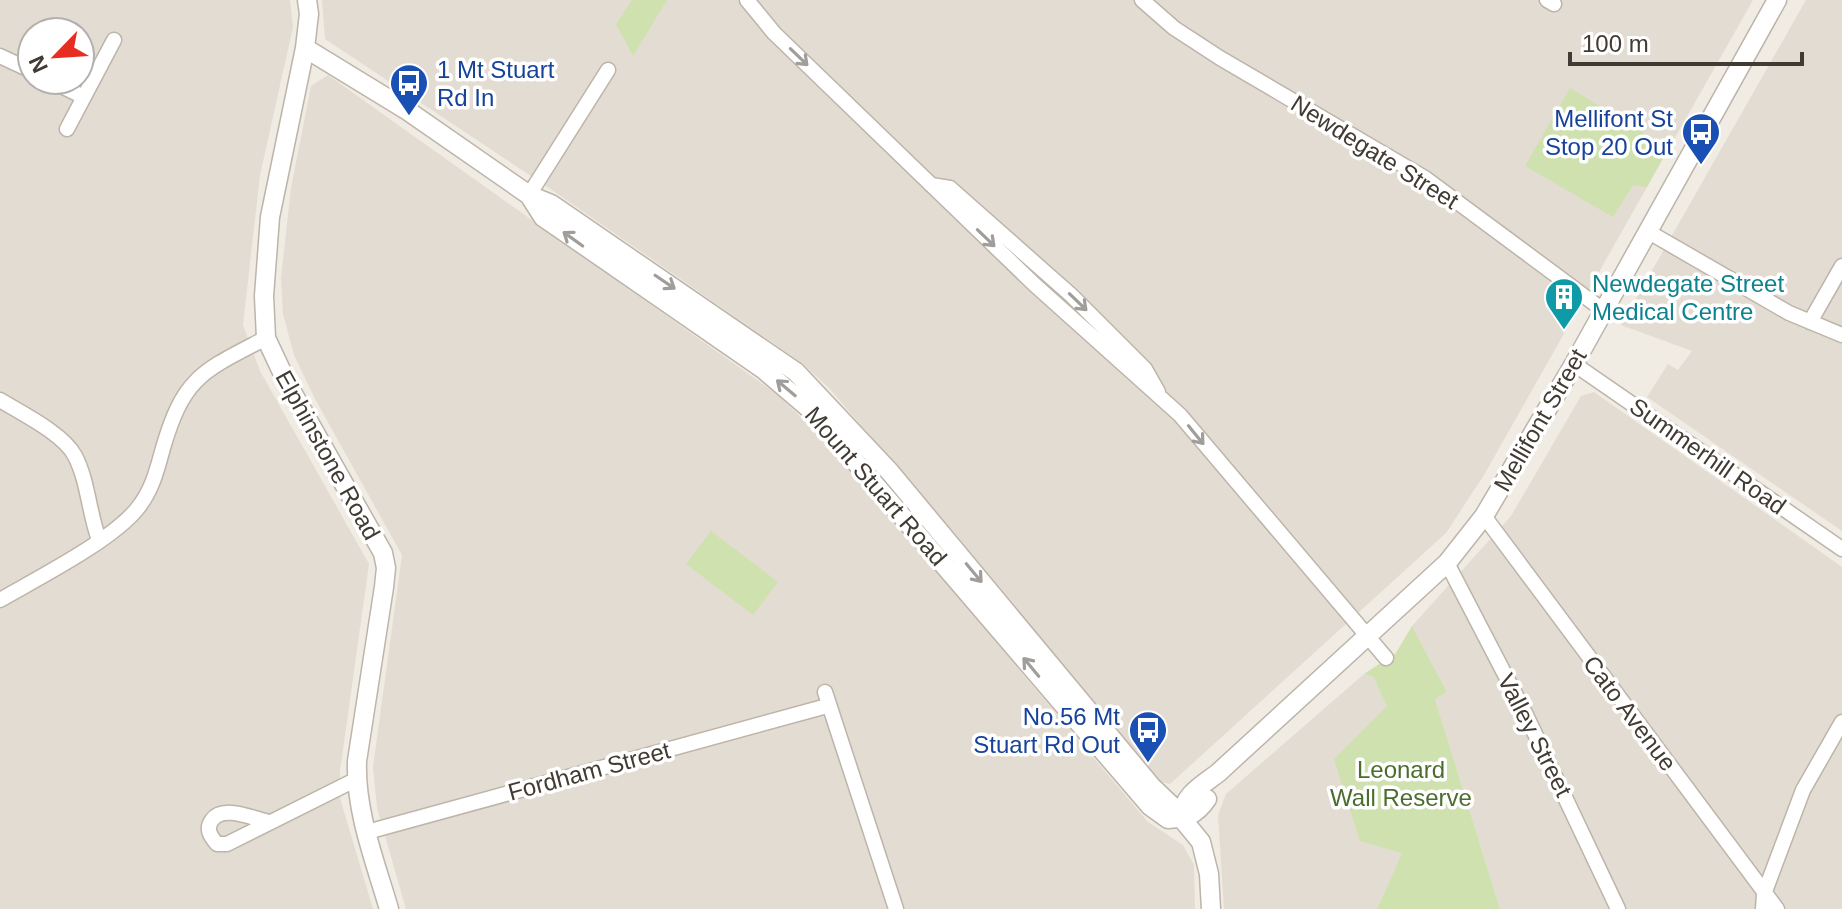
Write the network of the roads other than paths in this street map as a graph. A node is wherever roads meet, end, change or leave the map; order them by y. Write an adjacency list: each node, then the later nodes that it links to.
1 (307, 0): 6 (street, Elphinstone Road)
2 (747, 0): 24 (street, one-way to 24)
3 (1142, 0): 13 (street, Newdegate Street)
4 (1777, 0): 11 (street, Mellifont Street)
5 (114, 40): 8 (street)
6 (305, 48): 10 (street, Mount Stuart Road); 16 (street, Elphinstone Road)
7 (608, 70): 10 (street)
8 (84, 97): 9 (street)
9 (67, 129)
10 (529, 195): 30 (street, Mount Stuart Road)
11 (1647, 231): 13 (street, Mellifont Street); 14 (street)
12 (1842, 266): 14 (street)
13 (1603, 310): 17 (street, Mellifont Street)
14 (1810, 322): 15 (street)
15 (1842, 335)
16 (266, 338): 20 (street); 28 (street, Elphinstone Road)
17 (1574, 364): 19 (street, Mellifont Street); 21 (street, Summerhill Road)
18 (0, 400): 20 (street)
19 (1484, 516): 22 (street, Mellifont Street); 34 (street, Cato Avenue)
20 (99, 540): 23 (street)
21 (1842, 549)
22 (1447, 563): 24 (street, Mellifont Street); 38 (street, Valley Street)
23 (0, 600)
24 (1366, 635): 25 (street); 27 (street, Mellifont Street)
25 (1386, 658)
26 (1842, 722): 34 (street)
27 (1218, 773): 29 (street, Mellifont Street); 30 (street, Mellifont Street)
28 (357, 779): 31 (street); 32 (street, Elphinstone Road)
29 (1207, 799): 30 (street); 33 (street, Mellifont Street)
30 (1181, 818): 33 (street, Mount Stuart Road)
31 (269, 822)
32 (367, 832): 35 (street, Elphinstone Road); 36 (street, Fordham Street)
33 (1206, 856): 37 (street, Mount Stuart Road)
34 (1763, 901): 39 (street, Cato Avenue)
35 (389, 909)
36 (896, 909)
37 (1211, 909)
38 (1618, 909)
39 (1777, 909)

